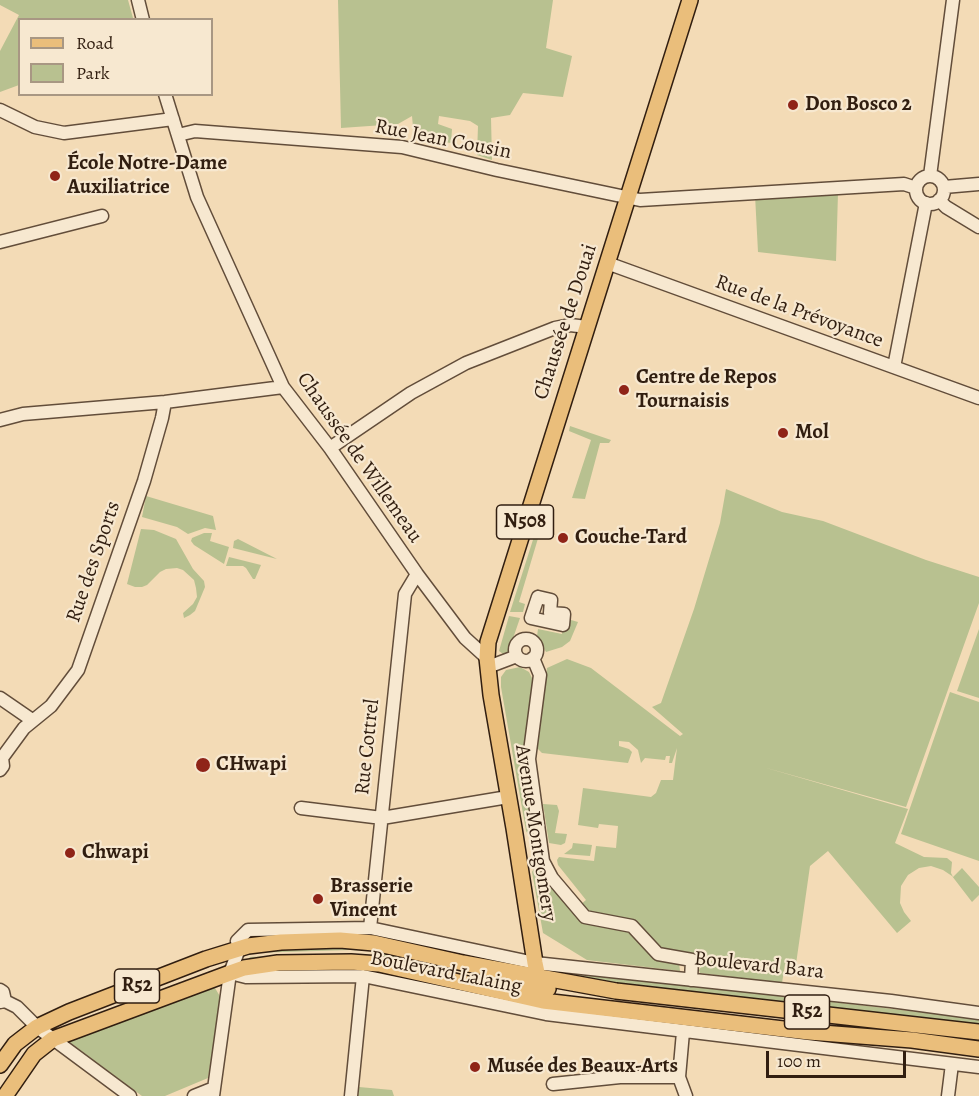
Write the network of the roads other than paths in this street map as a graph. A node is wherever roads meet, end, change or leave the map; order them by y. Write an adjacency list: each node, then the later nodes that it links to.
1 (138, 0): 4 (street)
2 (690, 0): 13 (main road, Chaussée de Douai / N508)
3 (953, 0): 9 (street)
4 (142, 18)
5 (166, 96): 7 (street, Chaussée de Willemeau)
6 (0, 110): 7 (street)
7 (173, 119): 8 (street, Chaussée de Willemeau)
8 (178, 135): 13 (street, Rue Jean Cousin); 22 (street, Chaussée de Willemeau)
9 (930, 176): 11 (street); 12 (street)
10 (979, 184): 11 (street)
11 (944, 187): 14 (street)
12 (916, 188): 13 (street, Rue Jean Cousin); 15 (street)
13 (628, 198): 19 (main road, Chaussée de Douai / N508)
14 (939, 200): 15 (street); 17 (street)
15 (926, 203): 21 (street)
16 (102, 216): 18 (street)
17 (979, 227)
18 (0, 242)
19 (606, 263): 20 (main road, Chaussée de Douai / N508); 21 (street, Rue de la Prévoyance)
20 (586, 327): 26 (street); 30 (main road, Chaussée de Douai / N508)
21 (894, 367): 23 (street, Rue de la Prévoyance)
22 (283, 387): 24 (street); 26 (street, Chaussée de Willemeau)
23 (979, 398)
24 (165, 402): 25 (street); 32 (street, Rue des Sports)
25 (0, 420)
26 (330, 448): 27 (street, Chaussée de Willemeau)
27 (417, 574): 30 (street, Chaussée de Willemeau); 36 (street, Rue Cottrel)
28 (517, 656): 29 (street); 29 (street); 30 (street)
29 (533, 658): 41 (street)
30 (487, 662): 34 (main road, Avenue Montgomery / N508)
31 (0, 698): 32 (street)
32 (32, 720): 33 (street, Rue des Sports)
33 (1, 762)
34 (508, 797): 36 (street); 42 (main road, Avenue Montgomery / N508)
35 (300, 808): 36 (street)
36 (382, 818): 37 (street, Rue Cottrel)
37 (370, 928): 38 (street, Boulevard Lalaing); 42 (street, Boulevard Lalaing)
38 (239, 949): 39 (street); 42 (main road, Boulevard Lalaing / R52); 45 (main road, Boulevard Lalaing / R52)
39 (230, 973): 40 (street, Boulevard Lalaing); 42 (main road, Boulevard Lalaing / R52); 48 (main road, Boulevard Lalaing / R52); 55 (street)
40 (363, 976): 42 (street, Boulevard Lalaing); 59 (street)
41 (691, 980): 42 (street, Boulevard Bara); 44 (street, Boulevard Bara)
42 (540, 989): 46 (street); 47 (main road, Boulevard Bara / R52); 49 (main road, R52)
43 (2, 998): 45 (street)
44 (979, 1013)
45 (37, 1027): 48 (street); 51 (main road, R52)
46 (683, 1032): 50 (street); 53 (street)
47 (979, 1032)
48 (53, 1039): 56 (main road, R52); 57 (street)
49 (979, 1049)
50 (952, 1064): 52 (street); 61 (street)
51 (0, 1065)
52 (979, 1067)
53 (679, 1077): 54 (street); 60 (street)
54 (553, 1084)
55 (213, 1092): 58 (street)
56 (5, 1096)
57 (130, 1096)
58 (194, 1096)
59 (351, 1096)
60 (686, 1096)
61 (948, 1096)

